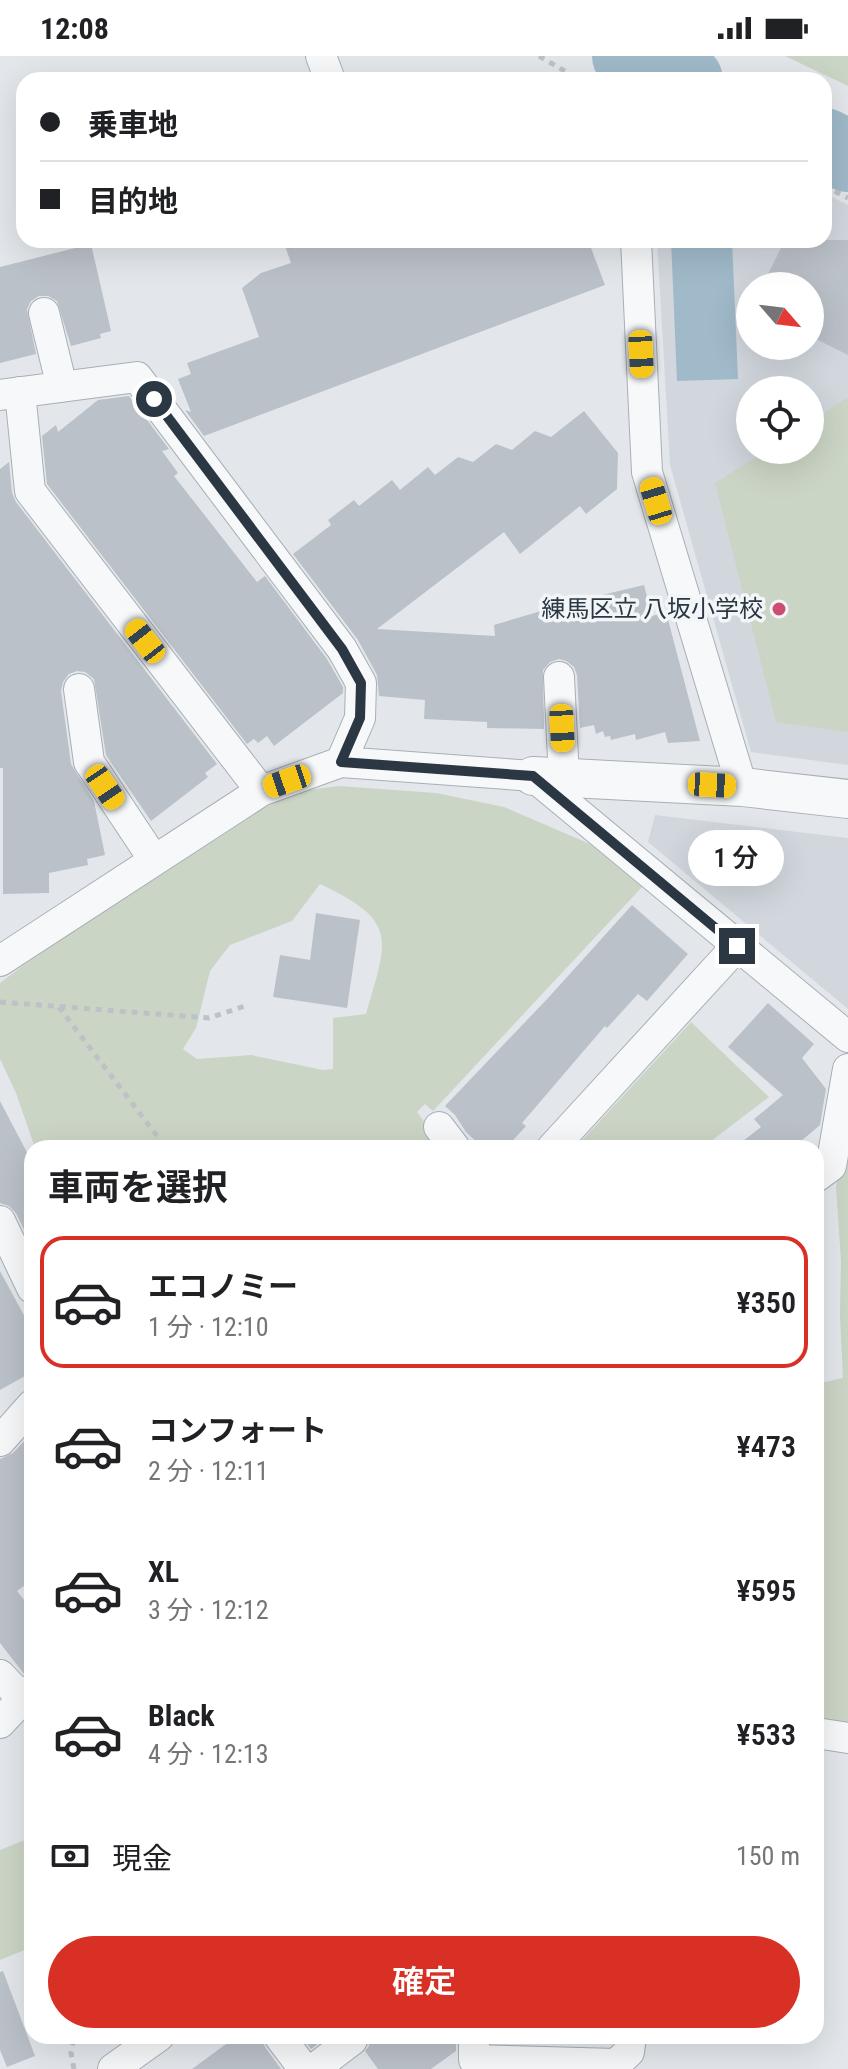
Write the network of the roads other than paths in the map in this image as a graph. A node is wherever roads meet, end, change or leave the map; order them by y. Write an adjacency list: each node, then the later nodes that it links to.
1 (636, 248): 9 (street)
2 (44, 313): 3 (street)
3 (62, 387): 4 (street); 7 (street)
4 (10, 394): 10 (street)
5 (559, 677): 8 (street)
6 (79, 689): 12 (street)
7 (341, 762): 8 (street); 10 (street)
8 (548, 777): 9 (street); 13 (street)
9 (742, 787): 11 (street)
10 (261, 791): 12 (street)
11 (848, 799)
12 (154, 860): 14 (street)
13 (737, 946): 15 (street); 17 (street)
14 (0, 961)
15 (848, 1037)
16 (848, 1069): 18 (street)
17 (559, 1140)
18 (824, 1171)
19 (0, 1221): 20 (street)
20 (24, 1271)
21 (24, 1414): 22 (street)
22 (0, 1441)
23 (0, 1675): 24 (street)
24 (24, 1691)
25 (24, 1698): 26 (street)
26 (0, 1723)
27 (824, 1734): 28 (street)
28 (848, 1738)
29 (148, 2044): 34 (street)
30 (285, 2044): 35 (street)
31 (347, 2044): 36 (street)
32 (474, 2044): 33 (street)
33 (630, 2044)
34 (113, 2069)
35 (304, 2069)
36 (314, 2069)

